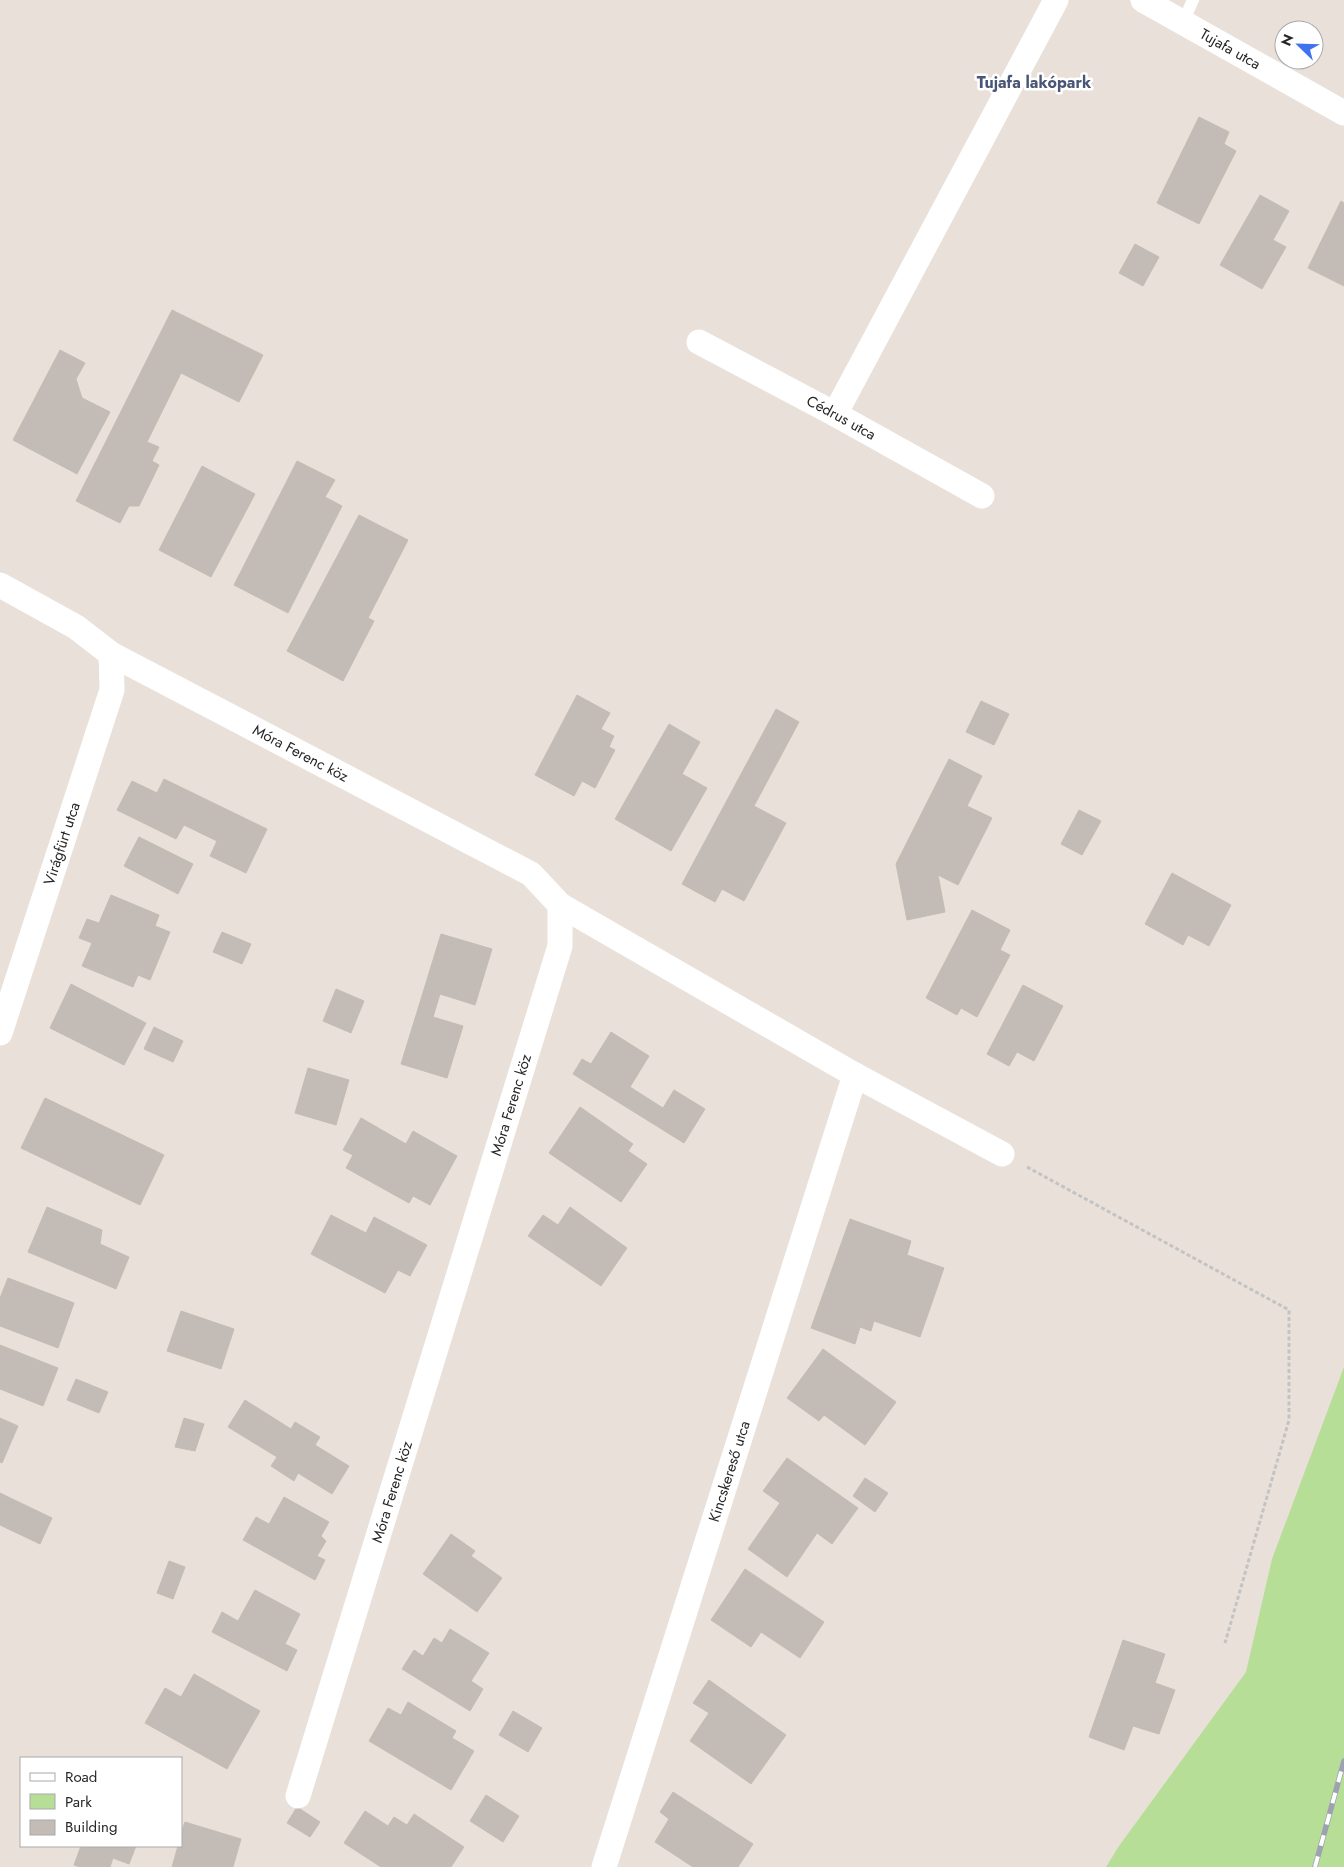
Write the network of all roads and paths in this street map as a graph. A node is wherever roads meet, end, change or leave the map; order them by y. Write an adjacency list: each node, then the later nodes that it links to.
1 (1056, 0): 6 (street)
2 (1143, 0): 3 (street, Tujafa utca)
3 (1188, 11): 4 (street, Tujafa utca)
4 (1344, 113)
5 (699, 342): 6 (street, Cédrus utca)
6 (835, 414): 7 (street, Cédrus utca)
7 (982, 496)
8 (0, 586): 9 (street, Móra Ferenc köz)
9 (111, 654): 10 (street, Móra Ferenc köz); 11 (street, Virágfürt utca)
10 (560, 905): 12 (street); 15 (street, Móra Ferenc köz)
11 (0, 1033)
12 (855, 1076): 13 (street); 16 (street, Kincskereső utca)
13 (1002, 1154): 14 (path)
14 (1225, 1643)
15 (298, 1796)
16 (604, 1867)

